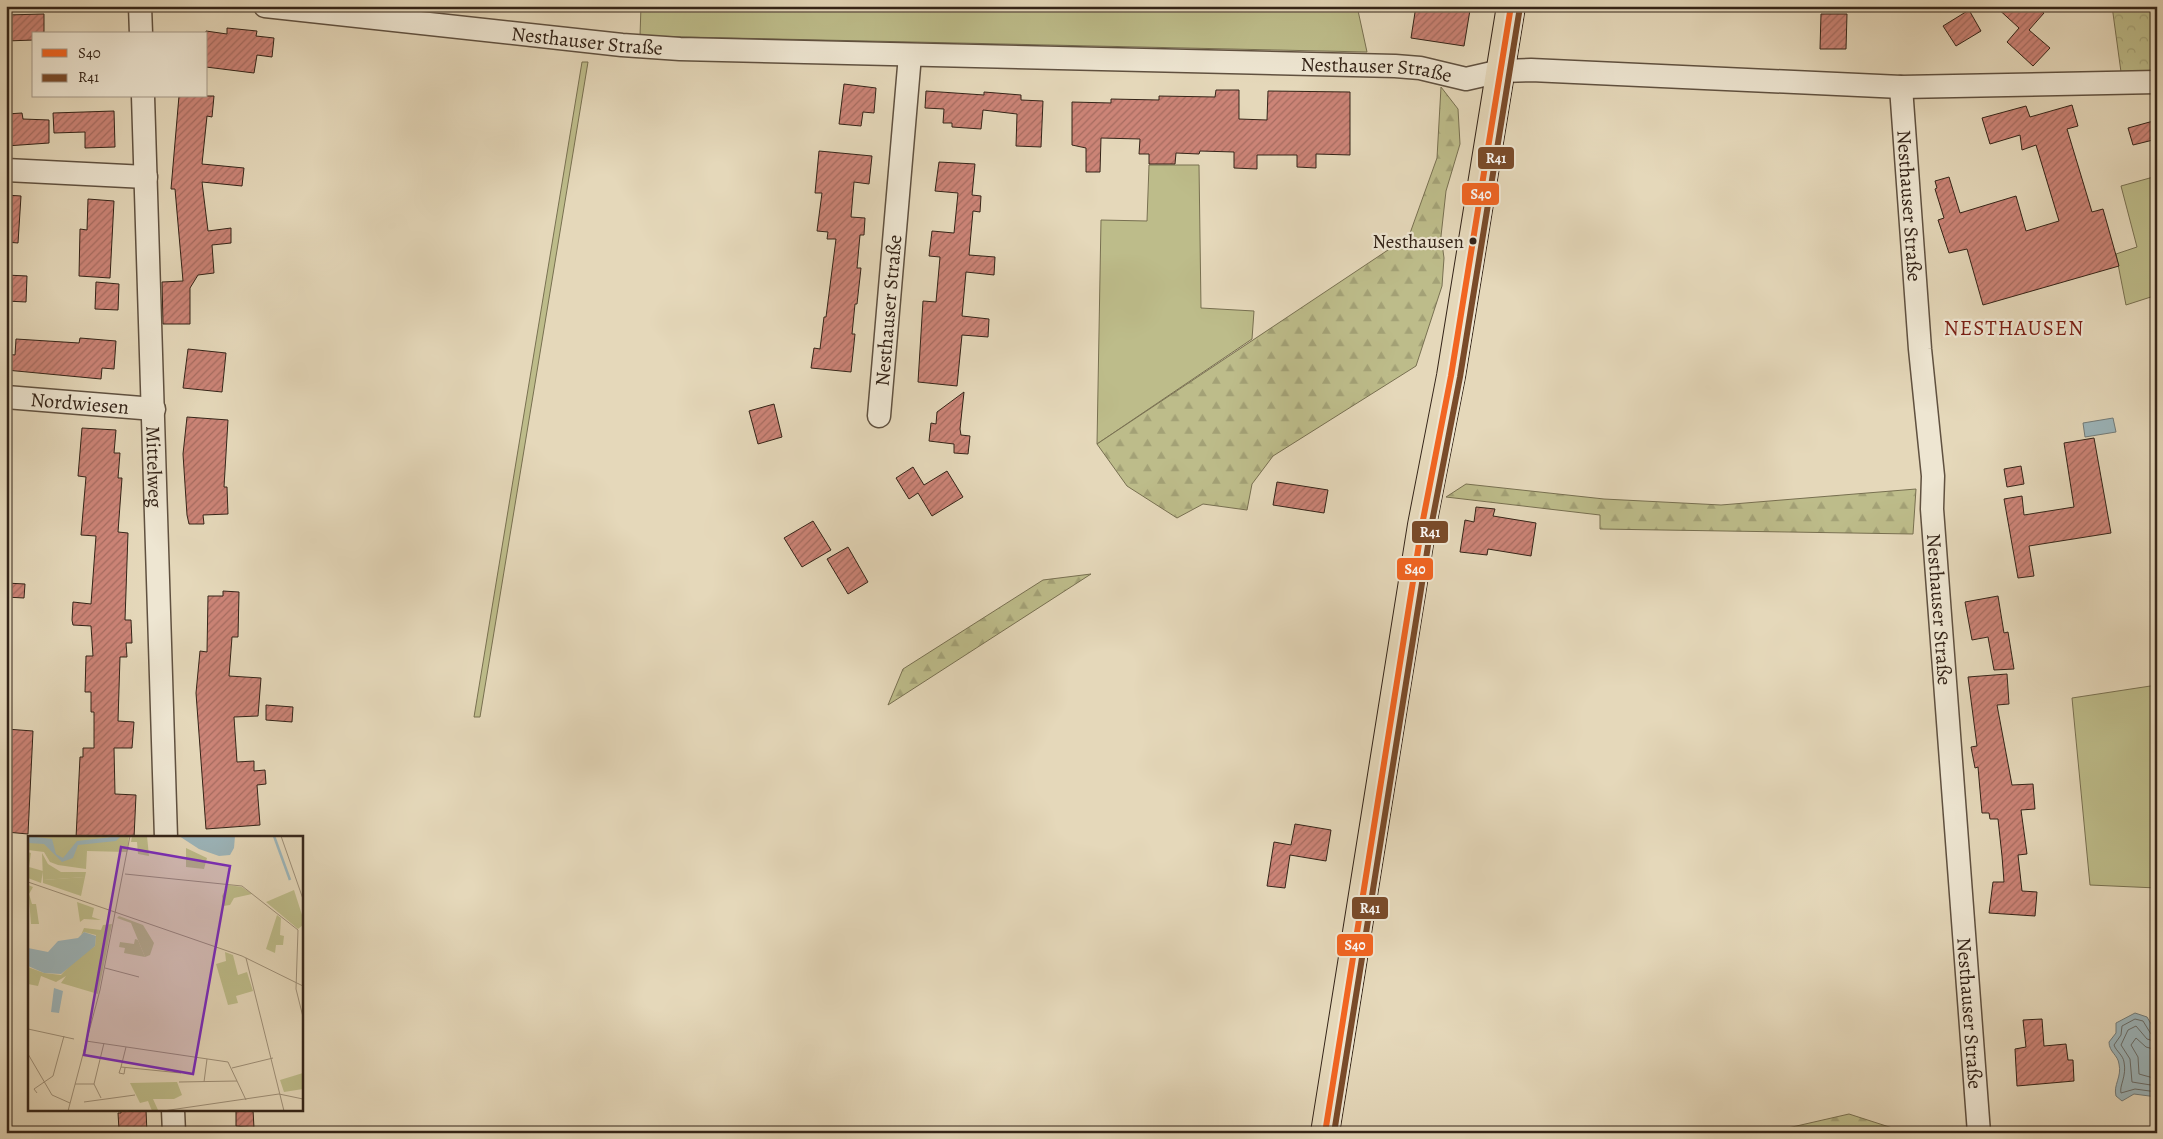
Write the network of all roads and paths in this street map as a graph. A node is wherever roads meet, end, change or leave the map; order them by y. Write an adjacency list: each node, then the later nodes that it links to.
1 (140, 6): 4 (street)
2 (265, 6): 5 (street, Nesthauser Straße)
3 (1511, 6): 6 (main road)
4 (141, 32)
5 (910, 55): 6 (street, Nesthauser Straße); 14 (street, Nesthauser Straße)
6 (1501, 71): 8 (street, Nesthauser Straße); 18 (main road)
7 (2157, 82): 8 (street, Nesthauser Straße)
8 (1900, 87): 19 (street, Nesthauser Straße)
9 (143, 98): 11 (street, Mittelweg)
10 (6, 170): 11 (street)
11 (146, 177): 13 (street, Mittelweg)
12 (6, 397): 13 (street, Nordwiesen)
13 (154, 409): 15 (street, Mittelweg)
14 (879, 416)
15 (166, 836)
16 (173, 1112): 17 (street)
17 (174, 1133)
18 (1325, 1133)
19 (1980, 1133)

